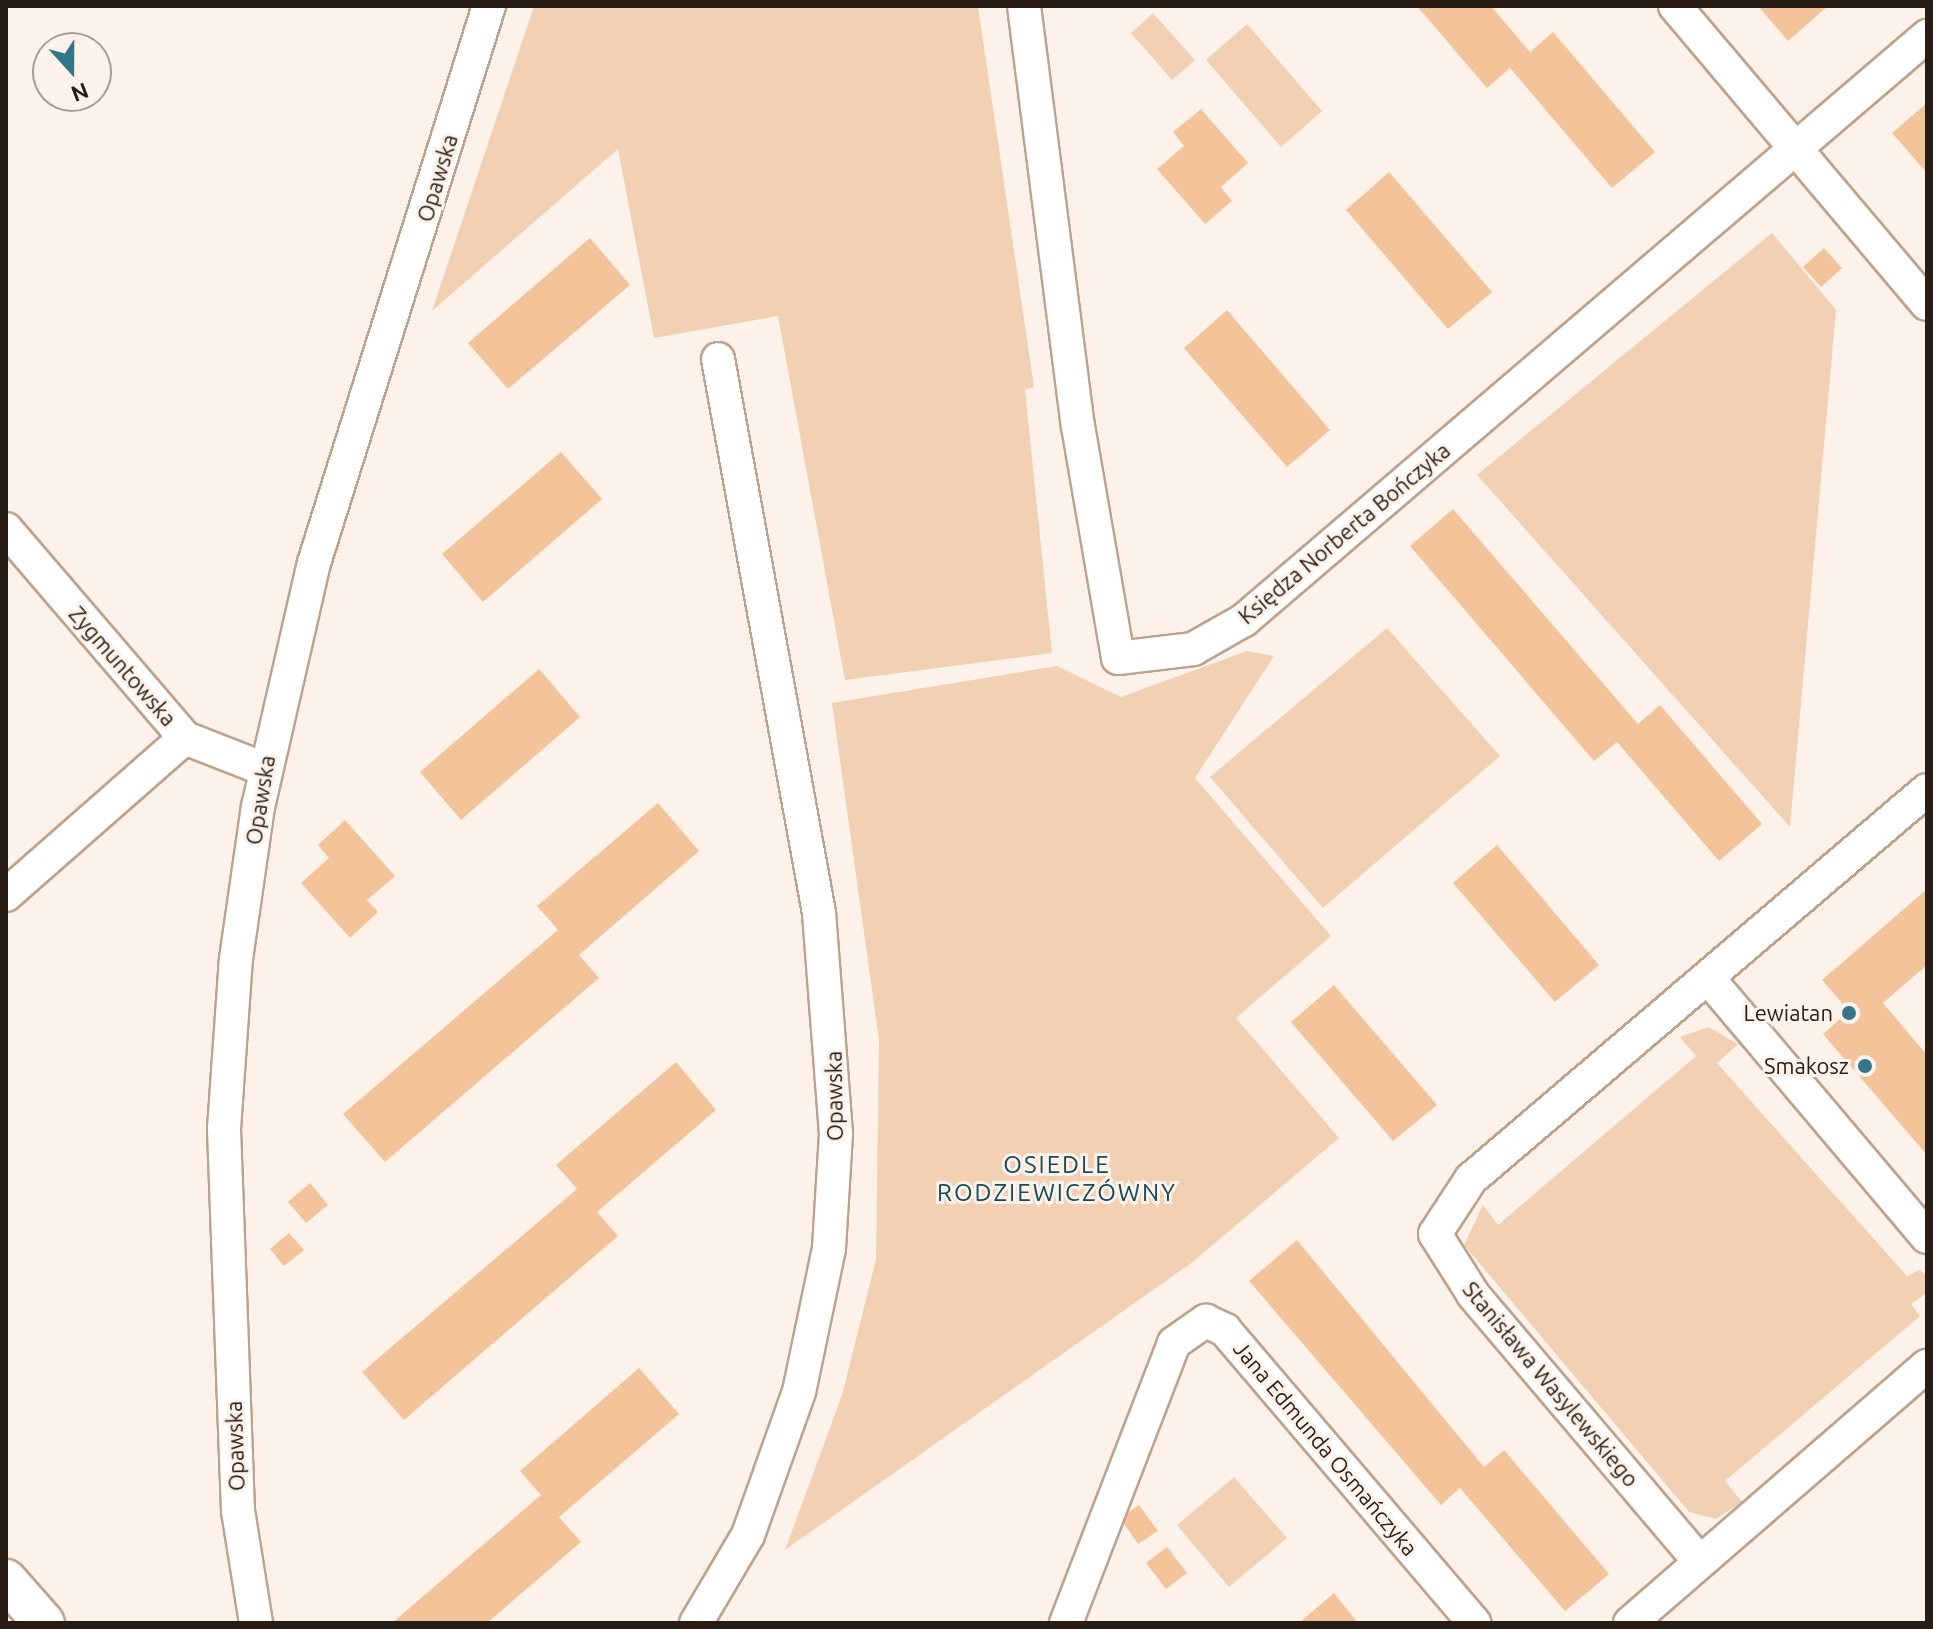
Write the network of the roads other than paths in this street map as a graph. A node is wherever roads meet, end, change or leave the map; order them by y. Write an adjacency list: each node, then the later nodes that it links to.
1 (489, 6): 10 (street, Opawska)
2 (1024, 6): 5 (street, Księdza Norberta Bończyka)
3 (1675, 6): 5 (street)
4 (1927, 36): 5 (street, Księdza Norberta Bończyka)
5 (1795, 151): 6 (street)
6 (1927, 304)
7 (718, 359): 20 (street, Opawska)
8 (6, 529): 9 (street, Zygmuntowska)
9 (185, 738): 10 (street, Zygmuntowska); 12 (street)
10 (264, 769): 19 (street, Opawska)
11 (1927, 790): 13 (street, Stanisława Wasylewskiego)
12 (6, 895)
13 (1712, 975): 14 (street); 16 (street, Stanisława Wasylewskiego)
14 (1927, 1237)
15 (1927, 1366): 16 (street)
16 (1700, 1562): 23 (street)
17 (6, 1580): 18 (street)
18 (44, 1623)
19 (256, 1623)
20 (696, 1623)
21 (1066, 1623): 22 (street, Jana Edmunda Osmańczyka)
22 (1474, 1623)
23 (1630, 1623)

